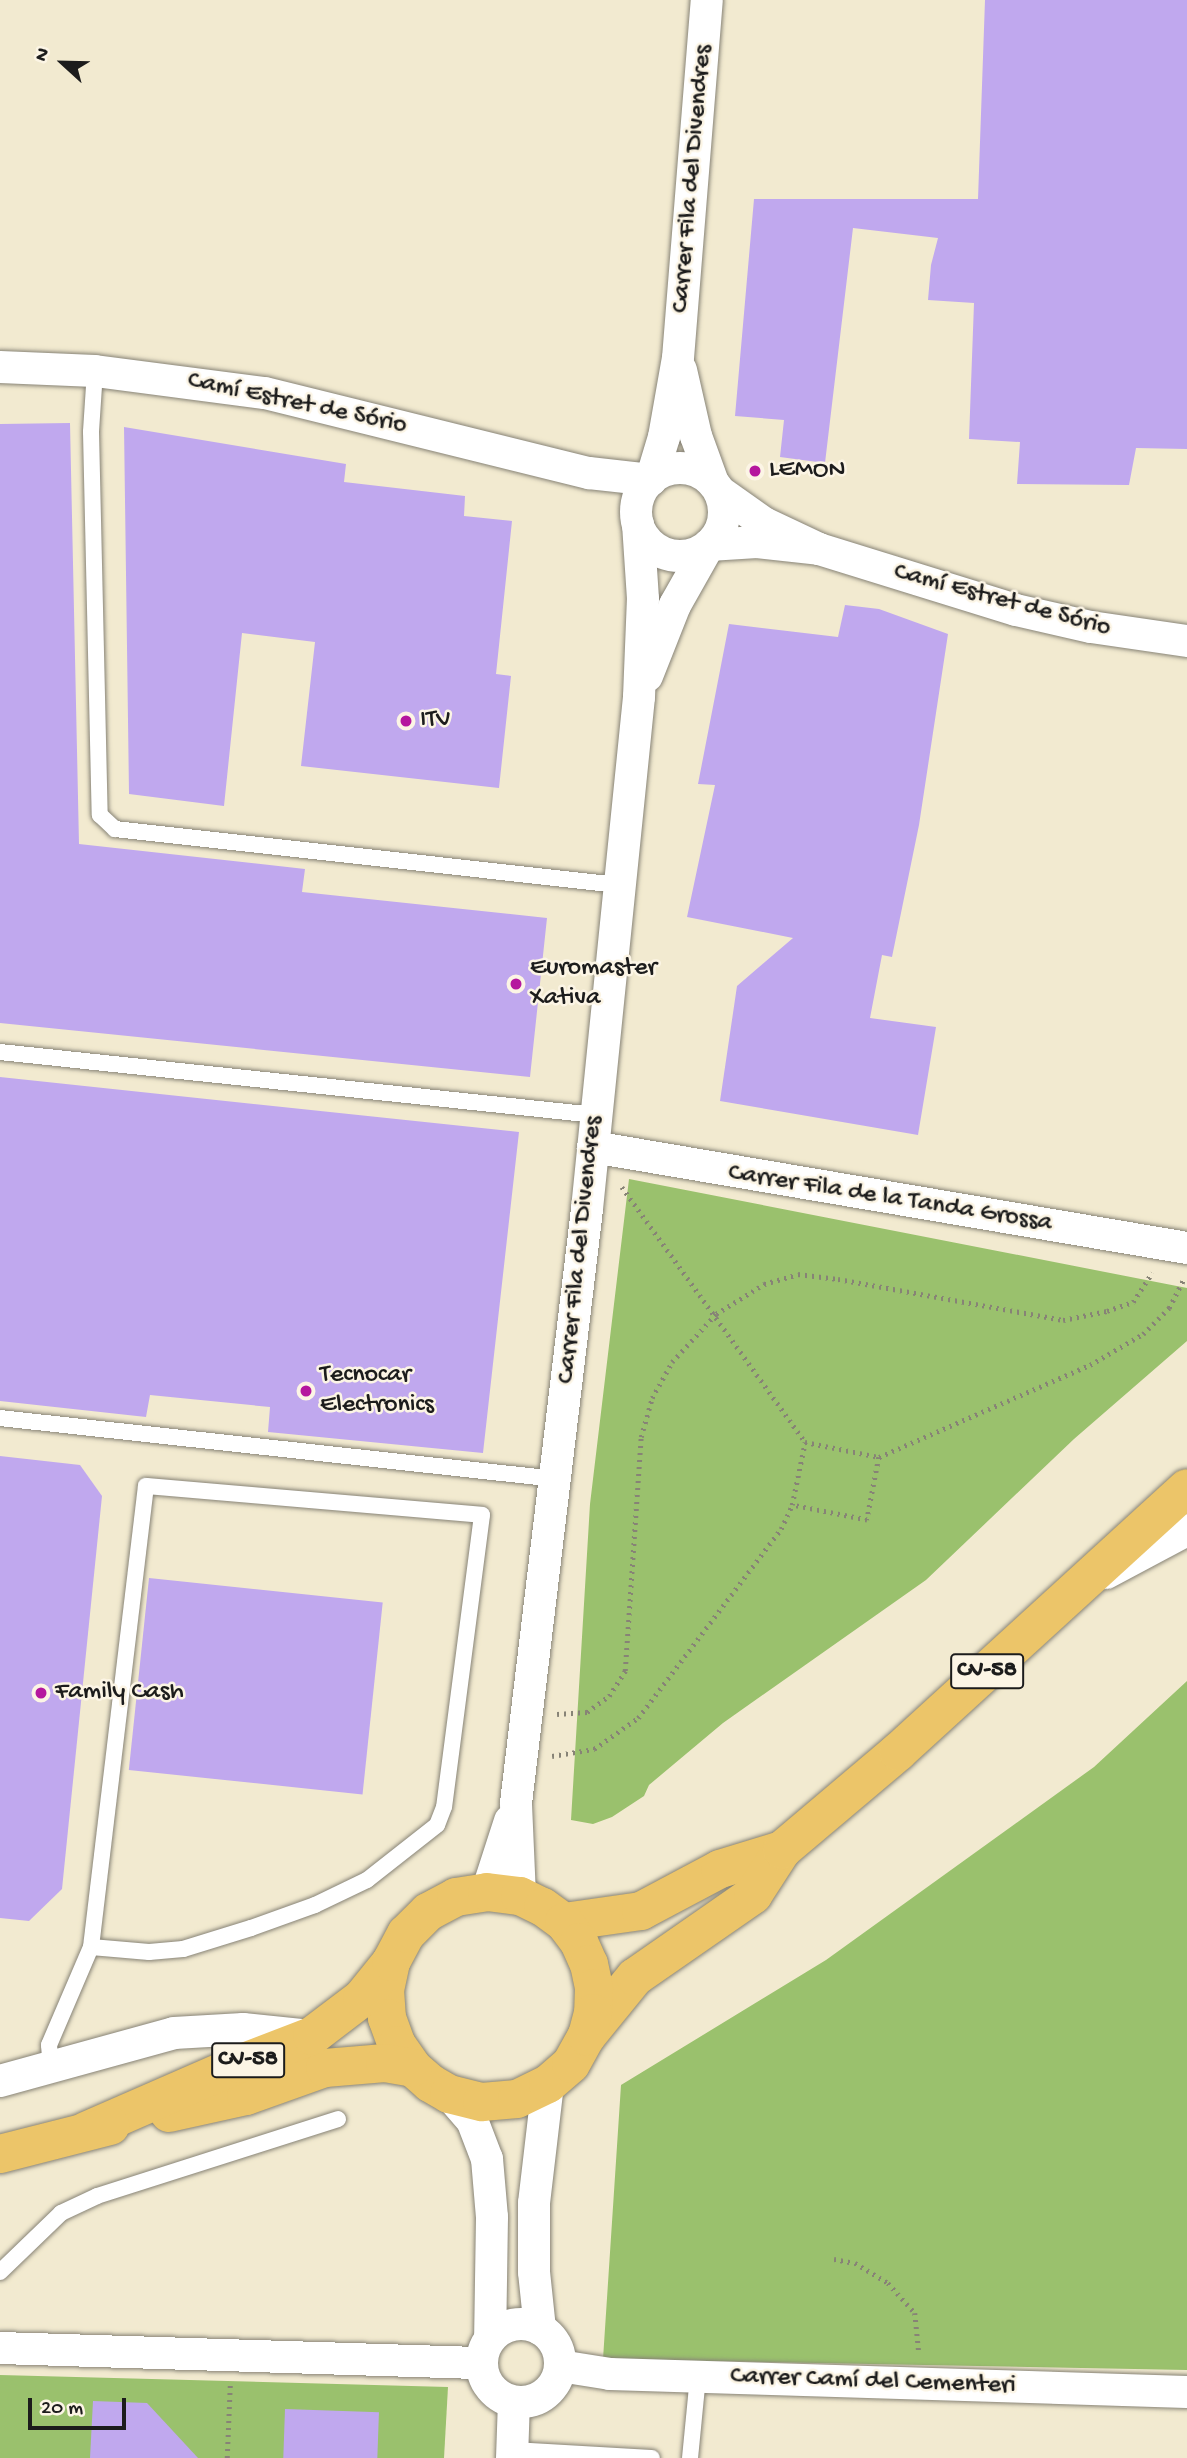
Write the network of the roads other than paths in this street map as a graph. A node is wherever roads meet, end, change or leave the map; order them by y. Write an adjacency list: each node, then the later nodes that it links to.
1 (707, 0): 2 (street, Carrer Fila del Divendres)
2 (678, 358): 6 (street, Carrer Fila del Divendres); 7 (street, Carrer Fila del Divendres)
3 (0, 366): 4 (street, Camí Estret de Sório)
4 (95, 371): 5 (street, Camí Estret de Sório); 13 (lane)
5 (589, 472): 6 (street, Camí Estret de Sório); 8 (street, Camí Estret de Sório)
6 (650, 480): 7 (street); 8 (street)
7 (716, 486): 9 (street); 10 (street, Camí Estret de Sório)
8 (637, 517): 9 (street); 12 (street, Carrer Fila del Divendres)
9 (709, 545): 10 (street, Camí Estret de Sório); 12 (street, Carrer Fila del Divendres)
10 (819, 549): 11 (street, Camí Estret de Sório)
11 (1187, 641)
12 (639, 697): 13 (street, Carrer Fila del Divendres)
13 (618, 884): 15 (street, Carrer Fila del Divendres)
14 (0, 1052): 15 (lane)
15 (595, 1115): 16 (street, Carrer Fila del Divendres)
16 (593, 1147): 17 (street, Carrer Fila de la Tanda Grossa); 19 (street, Carrer Fila del Divendres)
17 (1176, 1246)
18 (0, 1418): 19 (lane)
19 (556, 1479): 24 (street, Carrer Fila del Divendres)
20 (1187, 1488): 22 (main road, CV-58)
21 (1187, 1530): 22 (street)
22 (1080, 1587): 23 (main road, CV-58)
23 (782, 1850): 25 (main road, CV-58); 29 (main road, CV-58)
24 (504, 1894): 25 (main road, CV-58); 27 (main road, CV-58)
25 (564, 1922): 29 (main road, CV-58)
26 (91, 1947): 26 (lane); 30 (lane)
27 (391, 1962): 28 (main road, CV-58); 31 (main road, CV-58)
28 (313, 2036): 30 (street); 36 (main road, CV-58)
29 (586, 2037): 33 (main road, CV-58)
30 (51, 2068): 32 (street)
31 (413, 2068): 34 (main road, CV-58); 36 (main road, CV-58)
32 (0, 2081)
33 (548, 2084): 34 (main road, CV-58); 39 (street)
34 (449, 2094): 41 (street)
35 (338, 2119): 38 (lane)
36 (86, 2131): 37 (main road, CV-58)
37 (0, 2154)
38 (0, 2272)
39 (540, 2329): 41 (street); 42 (street)
40 (0, 2348): 41 (street)
41 (486, 2351): 45 (street)
42 (559, 2366): 43 (street, Carrer Camí del Cementeri); 45 (street)
43 (698, 2377): 44 (street, Carrer Camí del Cementeri); 49 (lane)
44 (1187, 2392)
45 (514, 2402): 46 (street)
46 (512, 2454): 47 (lane)
47 (560, 2455): 48 (lane)
48 (652, 2458)
49 (690, 2458)

